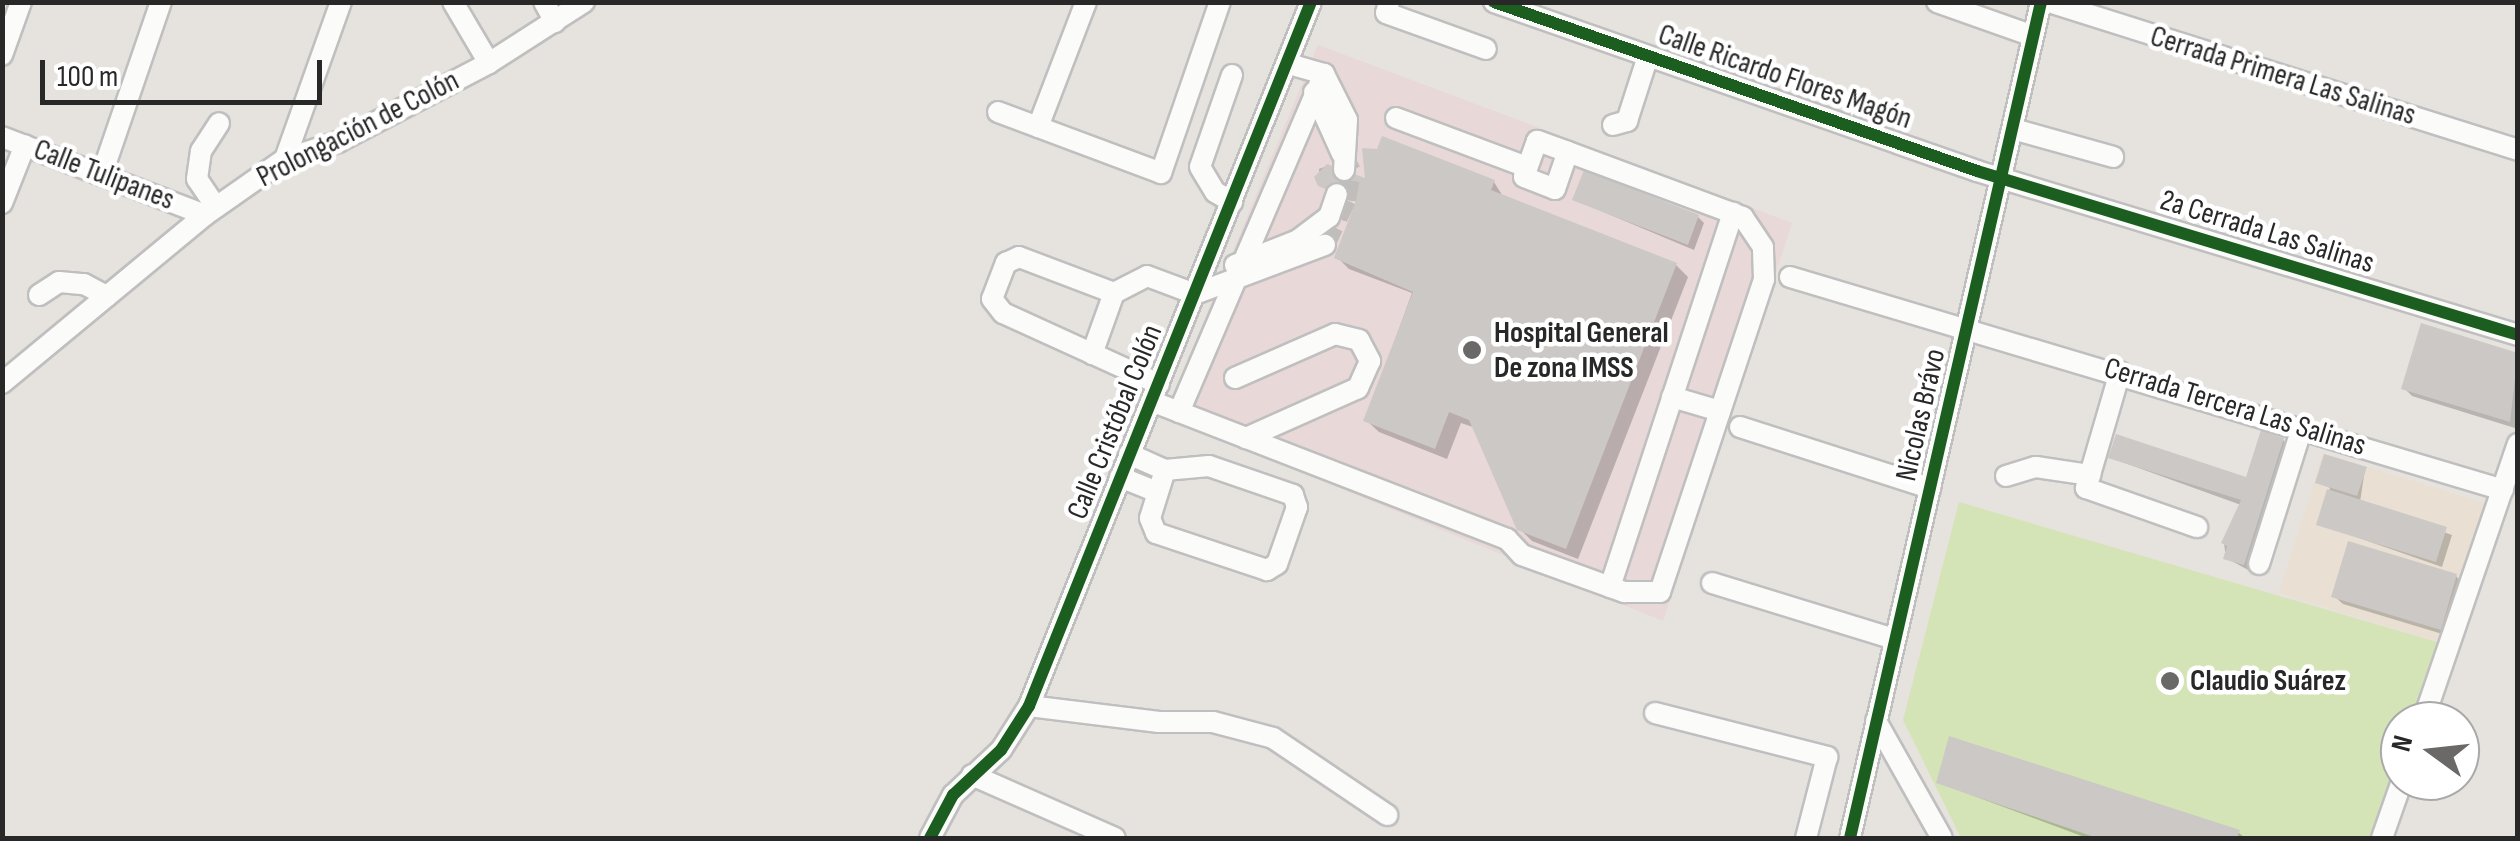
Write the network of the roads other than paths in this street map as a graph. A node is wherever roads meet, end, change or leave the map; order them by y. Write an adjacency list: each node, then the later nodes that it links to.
1 (21, 2): 18 (street)
2 (161, 2): 38 (street)
3 (341, 2): 35 (street)
4 (454, 2): 20 (street)
5 (544, 2): 15 (street)
6 (584, 2): 15 (street, Prolongación de Colón)
7 (1086, 2): 28 (street)
8 (1220, 2): 28 (street)
9 (1311, 2): 21 (street, Calle Cristóbal Colón)
10 (1389, 2): 17 (street)
11 (1494, 2): 19 (street, Calle Ricardo Flores Magón)
12 (1937, 2): 16 (street)
13 (2041, 2): 16 (street, Nicolas Brávo)
14 (2050, 2): 32 (street, Cerrada Primera Las Salinas)
15 (555, 22): 20 (street, Prolongación de Colón)
16 (2033, 36): 29 (street, Nicolas Brávo)
17 (1486, 49)
18 (2, 56)
19 (1648, 56): 27 (street); 39 (street, Calle Ricardo Flores Magón)
20 (489, 64): 35 (street, Prolongación de Colón)
21 (1288, 64): 23 (street); 41 (street, Calle Cristóbal Colón)
22 (1232, 75): 41 (street)
23 (1319, 83): 36 (street); 47 (street)
24 (998, 112): 28 (street)
25 (1396, 118): 37 (street)
26 (218, 123): 43 (street)
27 (1613, 125)
28 (1038, 128)
29 (2013, 129): 34 (street); 39 (street, Nicolas Brávo)
30 (2, 136): 31 (street, Calle Tulipanes)
31 (25, 144): 38 (street, Calle Tulipanes); 42 (street)
32 (2518, 150)
33 (1568, 152): 37 (street); 37 (street); 44 (street)
34 (2113, 157)
35 (284, 160): 43 (street, Prolongación de Colón)
36 (1343, 162)
37 (1528, 166)
38 (103, 170): 43 (street, Calle Tulipanes)
39 (2002, 177): 55 (street, Nicolas Brávo); 56 (street, 2a Cerrada Las Salinas)
40 (1337, 194): 46 (street)
41 (1232, 202): 48 (street, Calle Cristóbal Colón)
42 (2, 203)
43 (210, 211): 54 (street, Prolongación de Colón)
44 (1733, 213): 62 (street); 63 (street)
45 (1325, 245): 46 (street)
46 (1265, 263): 47 (street); 50 (street)
47 (1238, 264): 48 (street); 50 (street)
48 (1204, 274): 52 (street, Calle Cristóbal Colón)
49 (1790, 277): 55 (street, Cerrada Tercera Las Salinas)
50 (1230, 285): 52 (street); 64 (street)
51 (1114, 293): 52 (street); 57 (street); 57 (street)
52 (1195, 294): 61 (street, Calle Cristóbal Colón)
53 (39, 295): 54 (street)
54 (107, 296): 60 (street, Prolongación de Colón)
55 (1967, 328): 58 (street, Cerrada Tercera Las Salinas); 74 (street, Nicolas Brávo)
56 (2518, 335)
57 (1092, 354): 61 (street)
58 (2120, 372): 66 (street, Cerrada Tercera Las Salinas); 71 (street)
59 (1236, 378): 67 (street)
60 (2, 383)
61 (1155, 392): 64 (street); 69 (street, Calle Cristóbal Colón)
62 (1672, 397): 63 (street); 80 (street)
63 (1720, 411): 80 (street)
64 (1179, 412): 67 (street)
65 (1740, 428): 74 (street)
66 (2302, 428): 76 (street, Cerrada Tercera Las Salinas); 78 (street)
67 (1246, 438): 80 (street)
68 (2518, 444): 76 (street)
69 (1130, 454): 70 (street); 73 (street, Calle Cristóbal Colón)
70 (1165, 470): 75 (street); 75 (street)
71 (2090, 475): 72 (street); 77 (street)
72 (2006, 476)
73 (1120, 477): 75 (street); 83 (street, Calle Cristóbal Colón)
74 (1930, 488): 81 (street, Nicolas Brávo)
75 (1156, 492)
76 (2506, 500): 82 (street)
77 (2197, 527)
78 (2259, 564)
79 (1712, 583): 81 (street)
80 (1610, 587)
81 (1894, 639): 85 (street, Nicolas Brávo)
82 (2430, 701)
83 (1029, 706): 86 (street, Calle Cristóbal Colón); 88 (street)
84 (1655, 713): 91 (street)
85 (1876, 722): 92 (street, Nicolas Brávo); 93 (street)
86 (972, 775): 89 (street, Calle Cristóbal Colón); 90 (street)
87 (2395, 801): 94 (street)
88 (1387, 814)
89 (930, 838)
90 (1115, 838)
91 (1806, 838)
92 (1850, 838)
93 (1942, 838)
94 (2382, 838)

